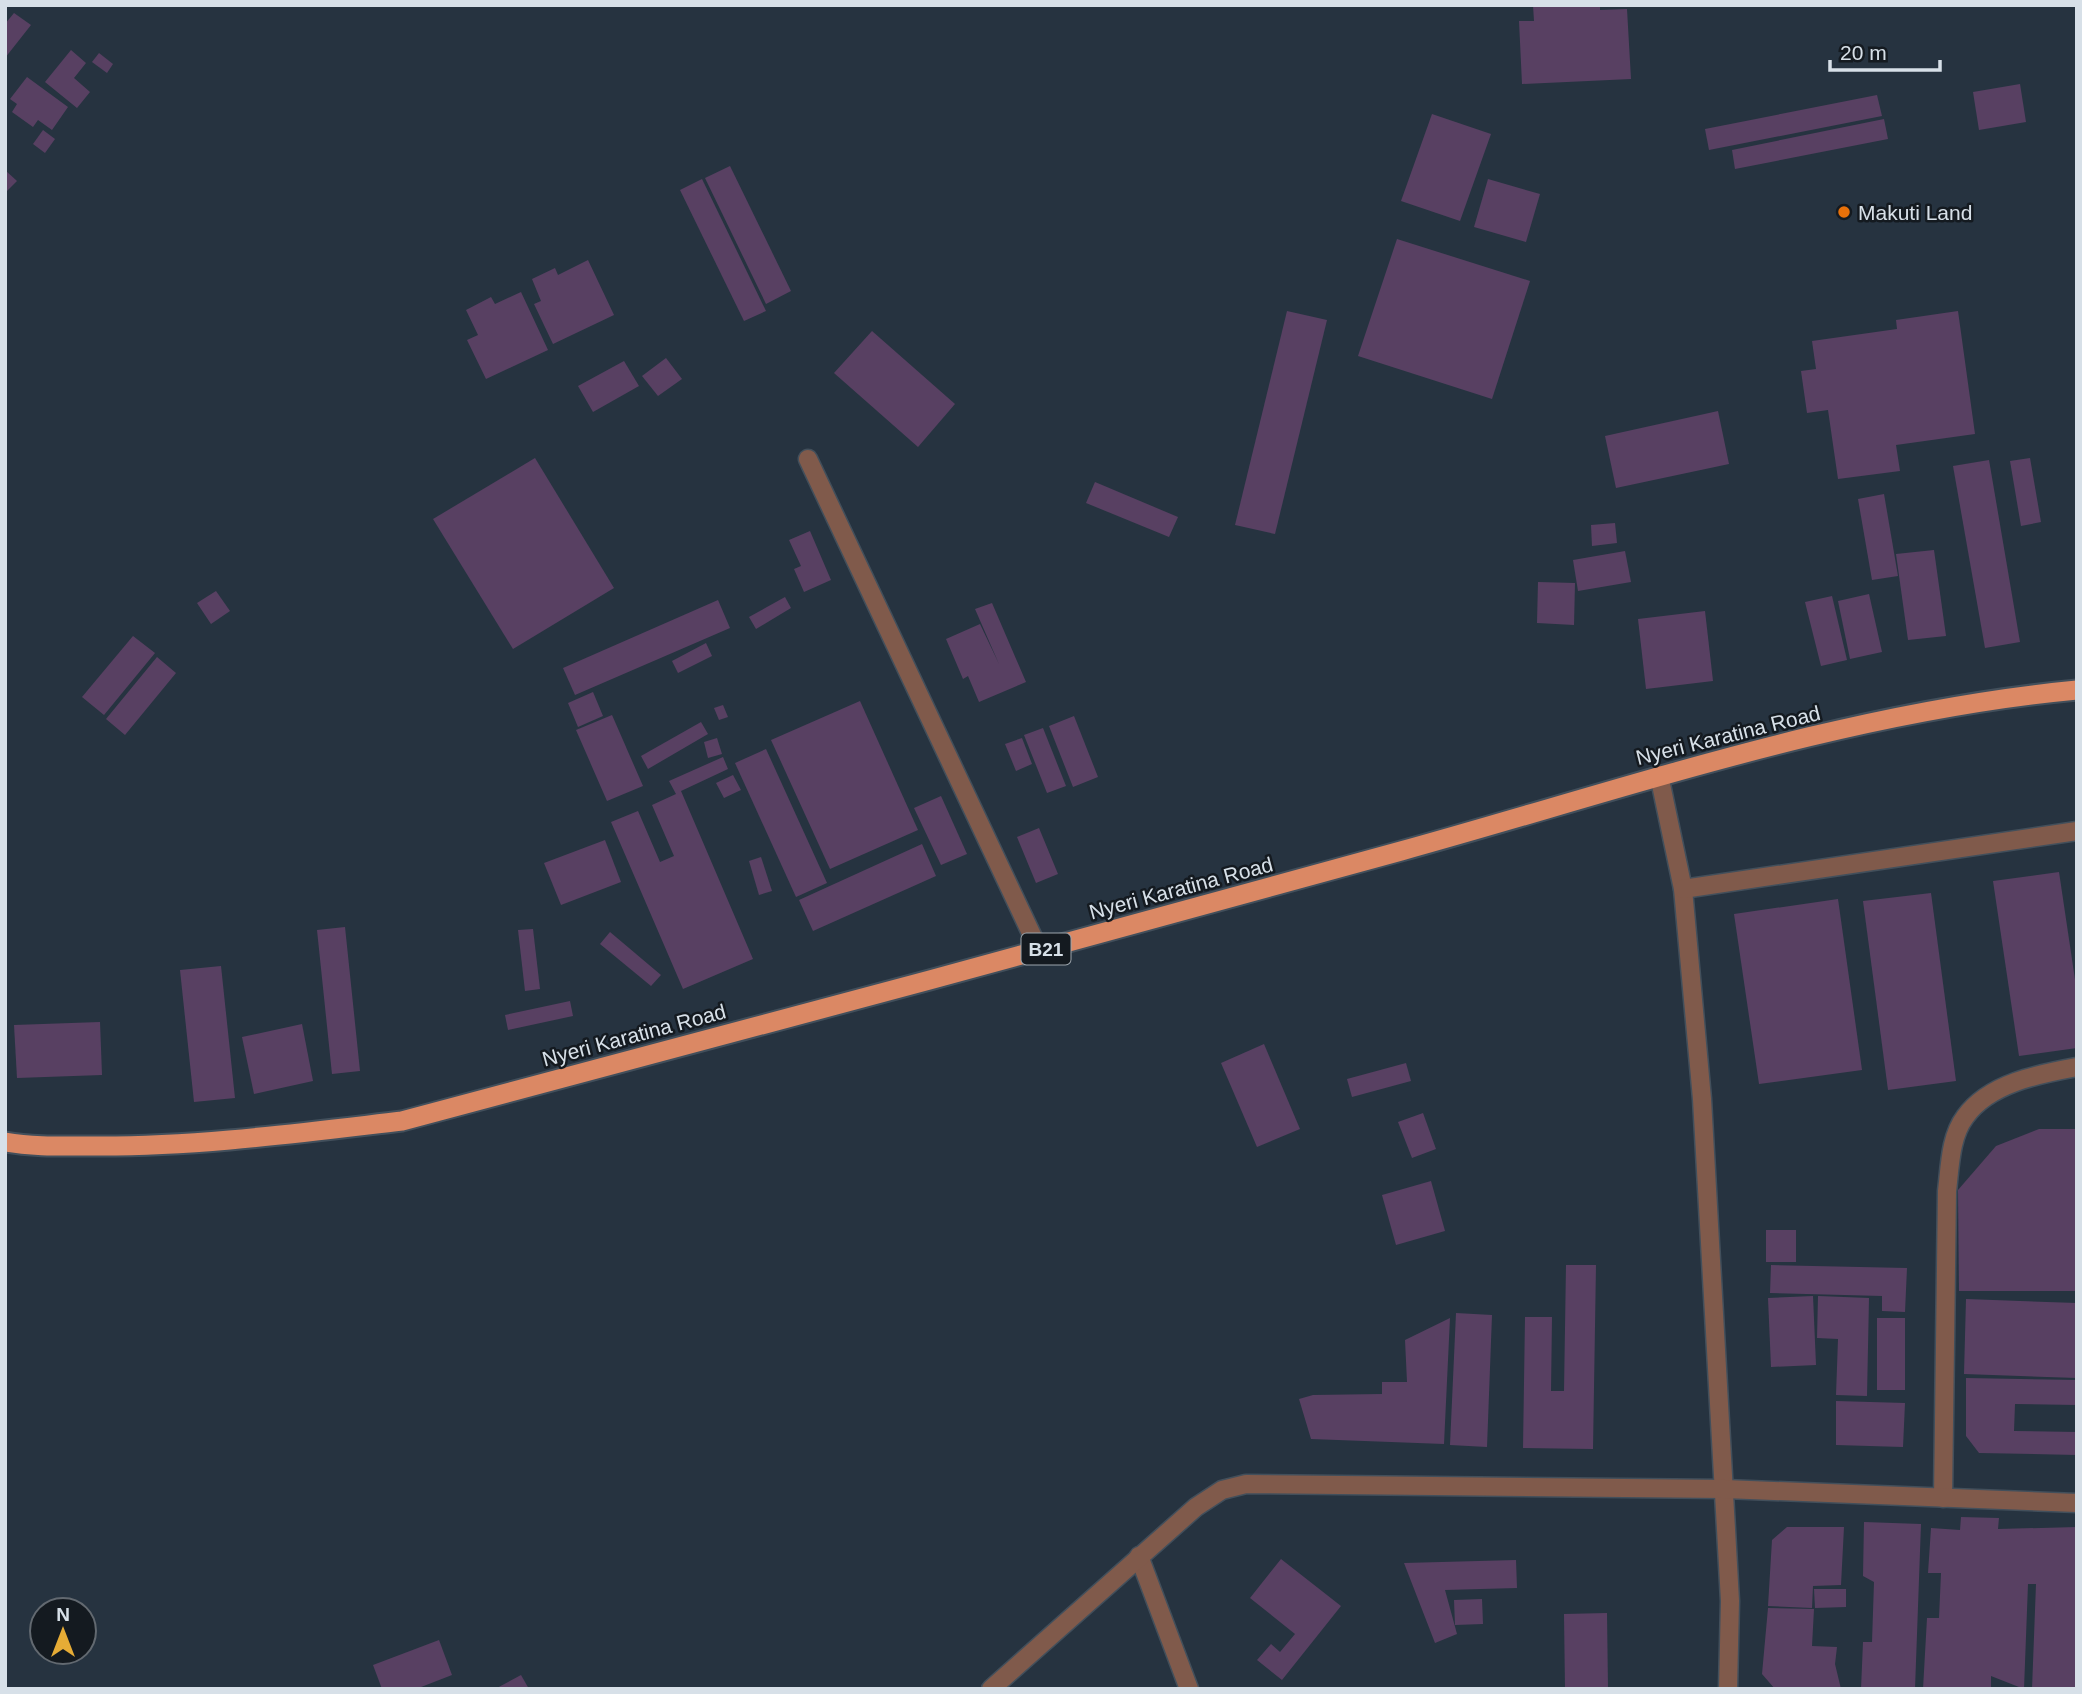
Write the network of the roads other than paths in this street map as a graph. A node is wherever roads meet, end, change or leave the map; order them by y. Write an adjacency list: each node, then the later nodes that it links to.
1 (808, 459): 6 (street)
2 (2077, 690): 3 (highway, Nyeri Karatina Road / B21)
3 (1659, 775): 5 (street); 6 (highway, Nyeri Karatina Road / B21)
4 (2077, 831): 5 (street)
5 (1683, 889): 9 (street)
6 (1039, 950): 8 (highway, Nyeri Karatina Road / B21)
7 (2077, 1067): 10 (street)
8 (5, 1142)
9 (1725, 1489): 10 (street); 12 (street); 15 (street)
10 (1943, 1498): 11 (street)
11 (2077, 1503)
12 (1139, 1556): 13 (street); 14 (street)
13 (991, 1689)
14 (1189, 1689)
15 (1727, 1689)

